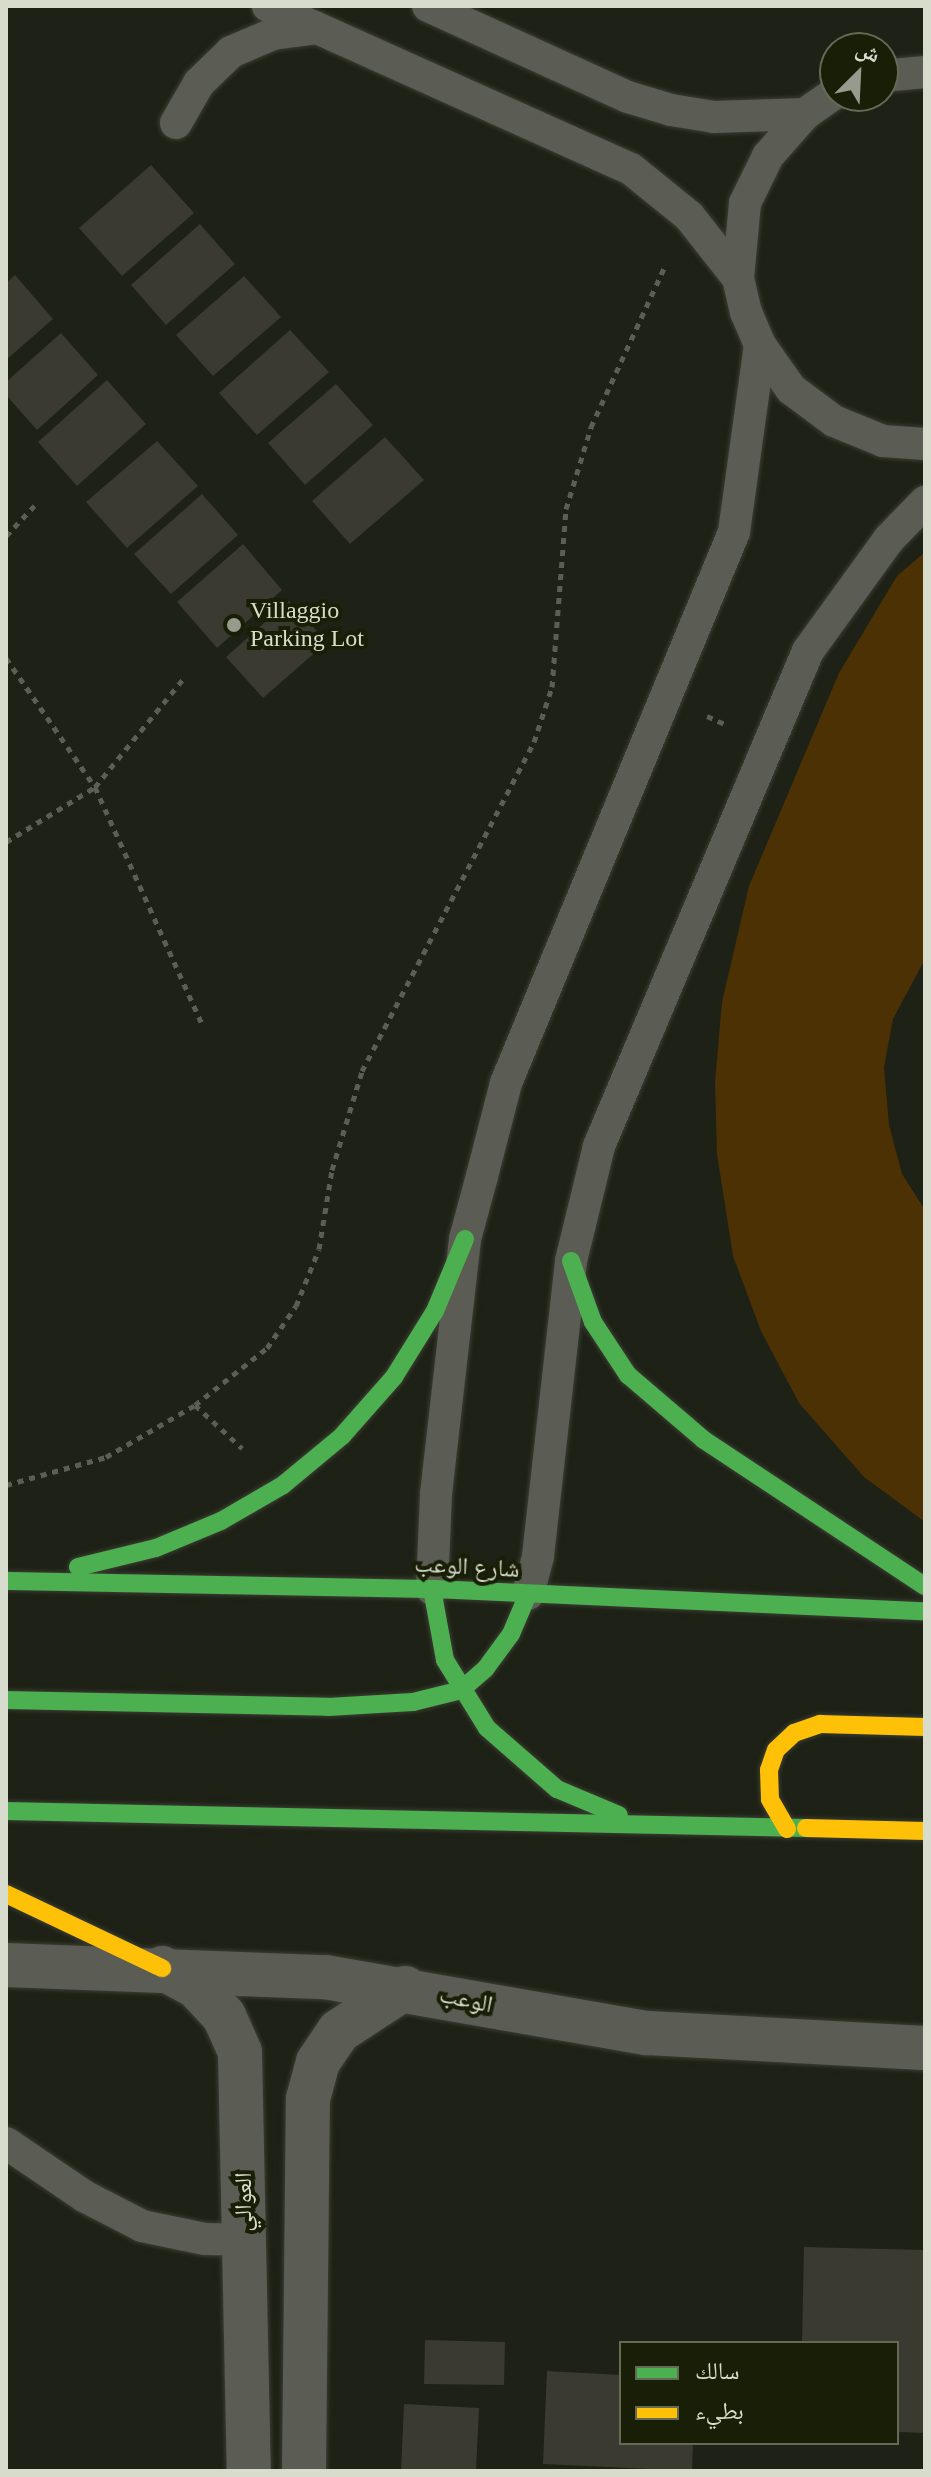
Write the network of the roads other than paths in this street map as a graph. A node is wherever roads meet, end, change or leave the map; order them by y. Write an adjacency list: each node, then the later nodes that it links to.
1 (268, 6): 3 (lane)
2 (428, 6): 7 (lane)
3 (318, 28): 8 (lane); 9 (lane)
4 (925, 72): 5 (lane)
5 (899, 74)
6 (819, 104): 7 (lane)
7 (805, 114): 9 (lane)
8 (176, 123)
9 (738, 278): 10 (lane)
10 (760, 345): 11 (lane); 13 (lane)
11 (925, 444)
12 (925, 502): 14 (lane)
13 (465, 1239): 15 (main road); 17 (lane)
14 (571, 1261): 16 (main road); 18 (lane)
15 (10, 1581): 17 (main road, شارع الوعب)
16 (925, 1586)
17 (432, 1589): 18 (main road, شارع الوعب); 20 (main road)
18 (528, 1594): 19 (main road, شارع الوعب); 20 (main road)
19 (925, 1611)
20 (461, 1690): 21 (main road); 24 (main road)
21 (6, 1700)
22 (925, 1727): 25 (main road)
23 (6, 1811): 24 (main road)
24 (644, 1824): 25 (main road)
25 (787, 1829): 26 (main road)
26 (925, 1831)
27 (6, 1894): 29 (main road)
28 (6, 1965): 29 (street, الوعب)
29 (162, 1968): 30 (street, الوعب); 33 (street, العوالي)
30 (405, 1988): 31 (street, الوعب); 35 (street)
31 (925, 2048)
32 (6, 2143): 33 (lane)
33 (244, 2240): 34 (street, العوالي)
34 (249, 2471)
35 (304, 2471)

